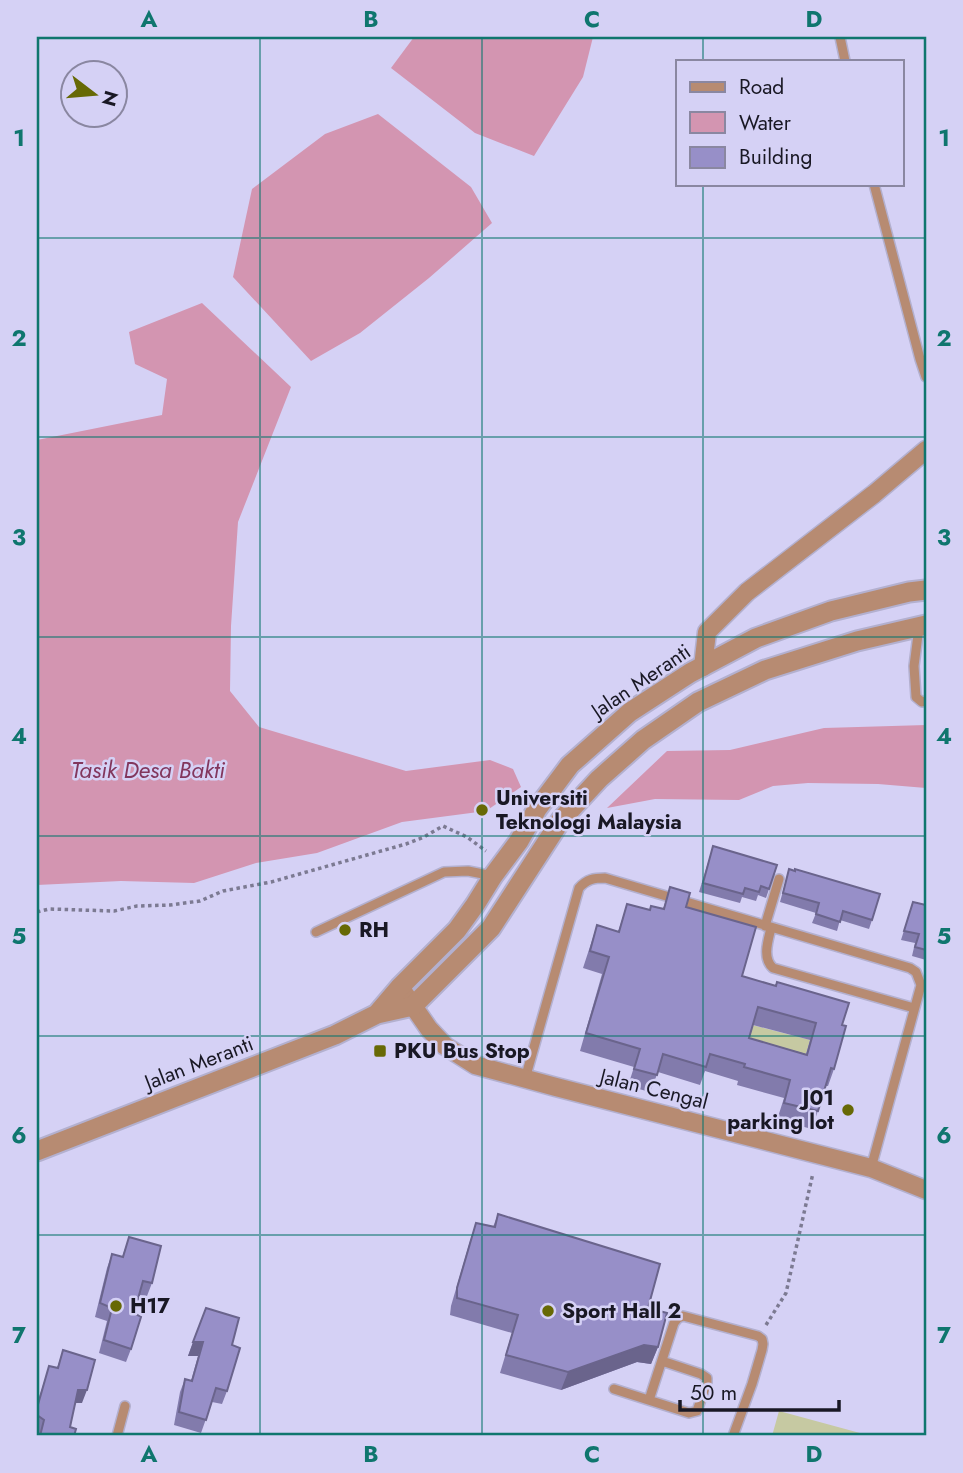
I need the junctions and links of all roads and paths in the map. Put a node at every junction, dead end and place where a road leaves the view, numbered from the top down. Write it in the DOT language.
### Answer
graph roads {
  1 [pos="840,37"];
  2 [pos="845,60"];
  3 [pos="875,186"];
  4 [pos="926,377"];
  5 [pos="926,450"];
  6 [pos="926,590"];
  7 [pos="923,626"];
  8 [pos="703,667"];
  9 [pos="926,701"];
  10 [pos="498,869"];
  11 [pos="779,879"];
  12 [pos="37,912"];
  13 [pos="768,927"];
  14 [pos="316,932"];
  15 [pos="400,987"];
  16 [pos="413,1006"];
  17 [pos="914,1008"];
  18 [pos="377,1014"];
  19 [pos="526,1079"];
  20 [pos="37,1151"];
  21 [pos="817,1154"];
  22 [pos="872,1168"];
  23 [pos="926,1190"];
  24 [pos="758,1336"];
  25 [pos="662,1361"];
  26 [pos="614,1388"];
  27 [pos="649,1400"];
  28 [pos="125,1406"];
  29 [pos="117,1436"];
  30 [pos="733,1436"];
  1 -- 2 [label="lane"];
  3 -- 4 [label="lane"];
  5 -- 8 [label="street"];
  6 -- 8 [label="street, Jalan Meranti"];
  7 -- 9 [label="lane"];
  7 -- 16 [label="street"];
  8 -- 10 [label="street, Jalan Meranti"];
  10 -- 12 [label="path"];
  10 -- 14 [label="lane"];
  10 -- 15 [label="street, Jalan Meranti"];
  11 -- 13 [label="lane"];
  13 -- 17 [label="lane"];
  13 -- 17 [label="lane"];
  13 -- 19 [label="lane"];
  15 -- 16 [label="street, Jalan Cengal"];
  15 -- 18 [label="street, Jalan Meranti"];
  16 -- 18 [label="street, Jalan Meranti"];
  16 -- 19 [label="street, Jalan Cengal"];
  17 -- 22 [label="lane"];
  18 -- 20 [label="street, Jalan Meranti"];
  19 -- 21 [label="street, Jalan Cengal"];
  21 -- 22 [label="street, Jalan Cengal"];
  21 -- 24 [label="path"];
  22 -- 23 [label="street, Jalan Cengal"];
  24 -- 25 [label="lane"];
  24 -- 30 [label="lane"];
  25 -- 27 [label="lane"];
  25 -- 27 [label="lane"];
  26 -- 27 [label="lane"];
  28 -- 29 [label="lane"];
}
